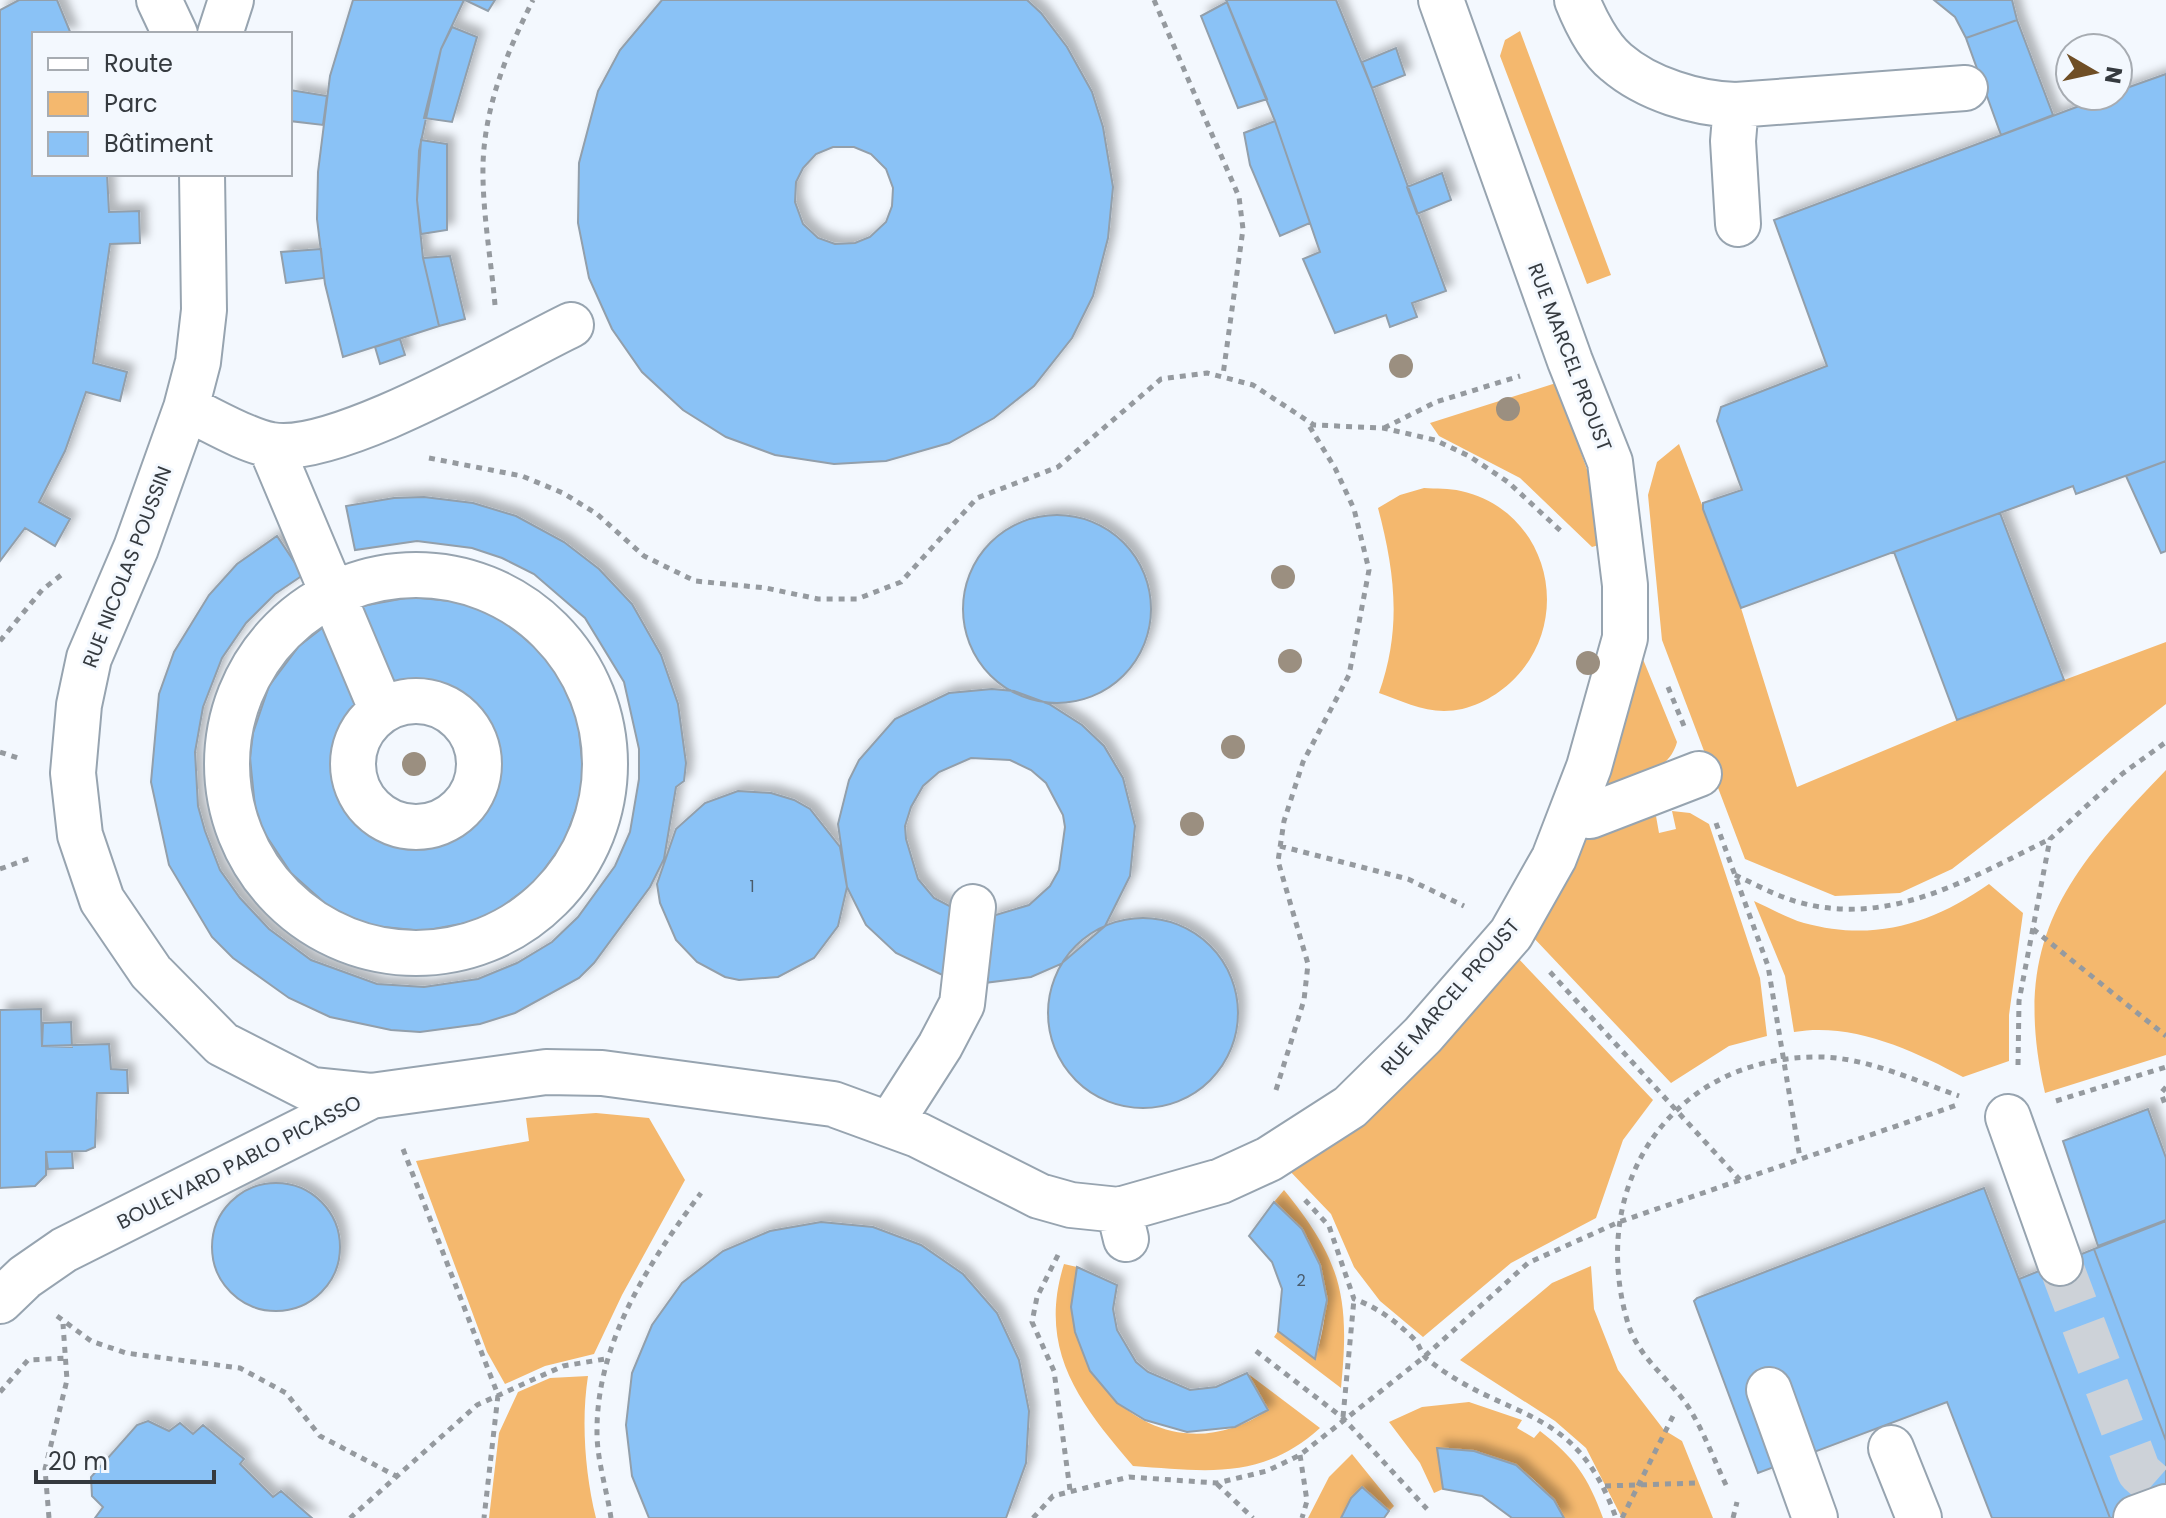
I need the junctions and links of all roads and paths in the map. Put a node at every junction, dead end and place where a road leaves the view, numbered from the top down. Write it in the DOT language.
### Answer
graph roads {
  1 [pos="159,0"];
  2 [pos="231,0"];
  3 [pos="533,0"];
  4 [pos="1154,0"];
  5 [pos="1441,0"];
  6 [pos="1577,0"];
  7 [pos="174,32"];
  8 [pos="221,32"];
  9 [pos="1965,88"];
  10 [pos="1736,105"];
  11 [pos="202,176"];
  12 [pos="1738,224"];
  13 [pos="571,325"];
  14 [pos="500,360"];
  15 [pos="1570,361"];
  16 [pos="1223,375"];
  17 [pos="186,408"];
  18 [pos="1307,422"];
  19 [pos="1383,428"];
  20 [pos="270,445"];
  21 [pos="417,457"];
  22 [pos="1574,542"];
  23 [pos="76,563"];
  24 [pos="335,593"];
  25 [pos="0,641"];
  26 [pos="382,711"];
  27 [pos="2166,742"];
  28 [pos="1699,774"];
  29 [pos="1572,812"];
  30 [pos="2050,839"];
  31 [pos="1280,846"];
  32 [pos="45,852"];
  33 [pos="0,869"];
  34 [pos="1734,875"];
  35 [pos="973,907"];
  36 [pos="1472,910"];
  37 [pos="2033,929"];
  38 [pos="1756,937"];
  39 [pos="1541,962"];
  40 [pos="2166,1036"];
  41 [pos="1785,1058"];
  42 [pos="2166,1067"];
  43 [pos="2166,1087"];
  44 [pos="371,1096"];
  45 [pos="1272,1101"];
  46 [pos="2166,1107"];
  47 [pos="1990,1109"];
  48 [pos="1677,1111"];
  49 [pos="890,1124"];
  50 [pos="403,1149"];
  51 [pos="1800,1158"];
  52 [pos="1740,1180"];
  53 [pos="701,1193"];
  54 [pos="1299,1194"];
  55 [pos="1619,1222"];
  56 [pos="1122,1224"];
  57 [pos="1064,1241"];
  58 [pos="2060,1263"];
  59 [pos="1354,1299"];
  60 [pos="0,1301"];
  61 [pos="1256,1351"];
  62 [pos="1424,1357"];
  63 [pos="68,1358"];
  64 [pos="605,1359"];
  65 [pos="1769,1390"];
  66 [pos="0,1392"];
  67 [pos="498,1395"];
  68 [pos="1673,1416"];
  69 [pos="1343,1418"];
  70 [pos="1891,1448"];
  71 [pos="1300,1455"];
  72 [pos="396,1476"];
  73 [pos="1217,1483"];
  74 [pos="1698,1483"];
  75 [pos="1638,1485"];
  76 [pos="1726,1485"];
  77 [pos="1605,1486"];
  78 [pos="1070,1490"];
  79 [pos="1737,1502"];
  80 [pos="2166,1507"];
  81 [pos="1427,1509"];
  82 [pos="1813,1513"];
  83 [pos="49,1518"];
  84 [pos="350,1518"];
  85 [pos="484,1518"];
  86 [pos="611,1518"];
  87 [pos="1033,1518"];
  88 [pos="1253,1518"];
  89 [pos="1302,1518"];
  90 [pos="1619,1518"];
  91 [pos="1733,1518"];
  92 [pos="1919,1518"];
  93 [pos="2136,1518"];
  1 -- 7 [label="street"];
  2 -- 8 [label="street"];
  3 -- 14 [label="path"];
  4 -- 16 [label="path"];
  5 -- 15 [label="street, RUE MARCEL PROUST"];
  6 -- 10 [label="street"];
  9 -- 10 [label="street"];
  10 -- 12 [label="street"];
  11 -- 17 [label="street, RUE NICOLAS POUSSIN"];
  13 -- 14 [label="street"];
  14 -- 20 [label="street"];
  15 -- 19 [label="path"];
  15 -- 29 [label="street, RUE MARCEL PROUST"];
  16 -- 18 [label="path"];
  16 -- 21 [label="path"];
  17 -- 20 [label="street"];
  17 -- 44 [label="street, RUE NICOLAS POUSSIN"];
  18 -- 19 [label="path"];
  18 -- 31 [label="path"];
  19 -- 22 [label="path"];
  20 -- 24 [label="street"];
  23 -- 25 [label="path"];
  24 -- 24 [label="street"];
  24 -- 26 [label="street"];
  27 -- 30 [label="path"];
  28 -- 29 [label="street"];
  29 -- 56 [label="street, RUE MARCEL PROUST"];
  30 -- 34 [label="path"];
  30 -- 37 [label="path"];
  31 -- 36 [label="path"];
  31 -- 45 [label="path"];
  32 -- 33 [label="path"];
  35 -- 49 [label="street"];
  37 -- 40 [label="path"];
  37 -- 47 [label="path"];
  38 -- 41 [label="path"];
  39 -- 48 [label="path"];
  41 -- 47 [label="path"];
  41 -- 48 [label="path"];
  41 -- 51 [label="path"];
  42 -- 47 [label="path"];
  43 -- 46 [label="path"];
  44 -- 49 [label="street, BOULEVARD PABLO PICASSO"];
  44 -- 60 [label="street, BOULEVARD PABLO PICASSO"];
  47 -- 51 [label="path"];
  47 -- 58 [label="street"];
  48 -- 52 [label="path"];
  48 -- 55 [label="path"];
  49 -- 56 [label="street, BOULEVARD PABLO PICASSO"];
  50 -- 67 [label="path"];
  51 -- 52 [label="path"];
  52 -- 55 [label="path"];
  53 -- 64 [label="path"];
  54 -- 59 [label="path"];
  55 -- 62 [label="path"];
  55 -- 76 [label="path"];
  57 -- 78 [label="path"];
  59 -- 62 [label="path"];
  59 -- 69 [label="path"];
  61 -- 69 [label="path"];
  62 -- 69 [label="path"];
  62 -- 77 [label="path"];
  63 -- 66 [label="path"];
  63 -- 72 [label="path"];
  63 -- 83 [label="path"];
  64 -- 67 [label="path"];
  64 -- 86 [label="path"];
  65 -- 82 [label="street"];
  67 -- 72 [label="path"];
  67 -- 85 [label="path"];
  68 -- 75 [label="path"];
  69 -- 71 [label="path"];
  69 -- 81 [label="path"];
  70 -- 92 [label="street"];
  71 -- 73 [label="path"];
  71 -- 89 [label="path"];
  72 -- 84 [label="path"];
  73 -- 78 [label="path"];
  73 -- 88 [label="path"];
  74 -- 75 [label="path"];
  75 -- 77 [label="path"];
  75 -- 90 [label="path"];
  77 -- 90 [label="path"];
  78 -- 87 [label="path"];
  79 -- 91 [label="path"];
  80 -- 93 [label="street"];
}
